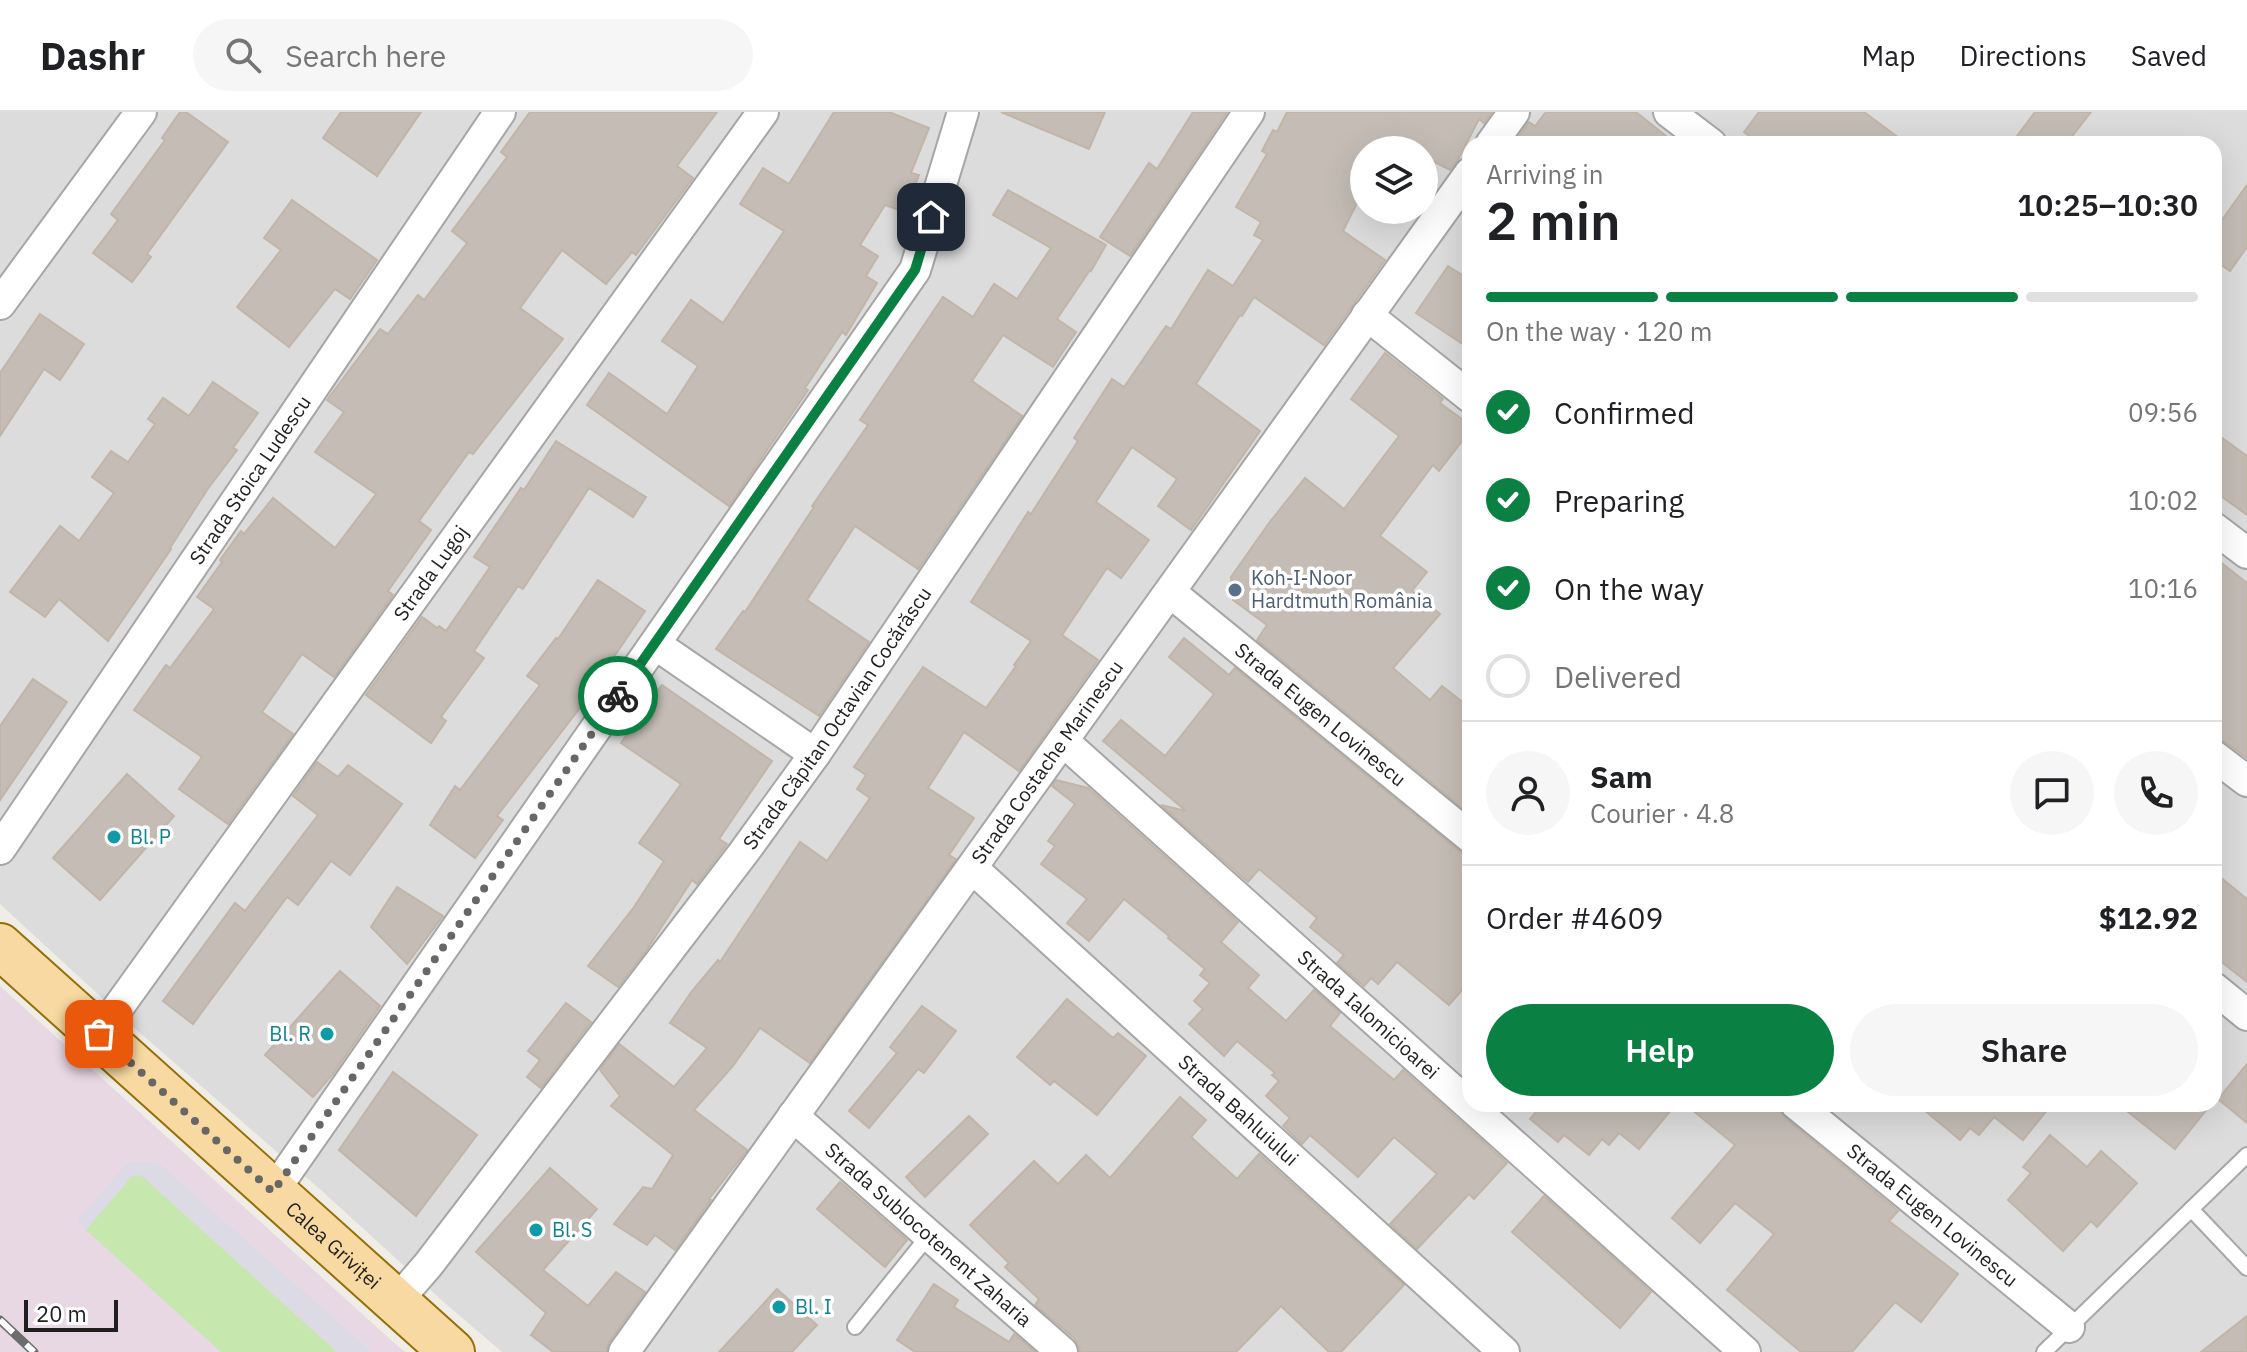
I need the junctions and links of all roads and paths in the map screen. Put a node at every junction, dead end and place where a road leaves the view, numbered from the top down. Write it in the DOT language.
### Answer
graph roads {
  1 [pos="141,112"];
  2 [pos="500,112"];
  3 [pos="763,112"];
  4 [pos="963,112"];
  5 [pos="1249,112"];
  6 [pos="1514,112"];
  7 [pos="1669,112"];
  8 [pos="1497,136"];
  9 [pos="1700,136"];
  10 [pos="1462,191"];
  11 [pos="0,304"];
  12 [pos="1367,315"];
  13 [pos="1462,391"];
  14 [pos="2222,534"];
  15 [pos="2247,553"];
  16 [pos="1170,592"];
  17 [pos="655,644"];
  18 [pos="1063,741"];
  19 [pos="815,754"];
  20 [pos="2222,762"];
  21 [pos="2247,781"];
  22 [pos="1462,830"];
  23 [pos="0,849"];
  24 [pos="972,868"];
  25 [pos="0,946"];
  26 [pos="2222,995"];
  27 [pos="2247,1015"];
  28 [pos="99,1034"];
  29 [pos="1462,1098"];
  30 [pos="1477,1112"];
  31 [pos="1806,1112"];
  32 [pos="793,1116"];
  33 [pos="2247,1155"];
  34 [pos="273,1192"];
  35 [pos="2191,1209"];
  36 [pos="929,1235"];
  37 [pos="2247,1268"];
  38 [pos="396,1302"];
  39 [pos="855,1327"];
  40 [pos="2069,1327"];
  41 [pos="452,1352"];
  42 [pos="624,1352"];
  43 [pos="1062,1352"];
  44 [pos="1504,1352"];
  45 [pos="1745,1352"];
  46 [pos="2044,1352"];
  1 -- 11 [label="street"];
  2 -- 23 [label="street, Strada Stoica Ludescu"];
  3 -- 28 [label="street, Strada Lugoj"];
  4 -- 17 [label="street"];
  5 -- 19 [label="street, Strada Căpitan Octavian Cocărăscu"];
  6 -- 8 [label="street"];
  7 -- 9 [label="street"];
  10 -- 12 [label="street, Strada Costache Marinescu"];
  12 -- 13 [label="street"];
  12 -- 16 [label="street, Strada Costache Marinescu"];
  14 -- 15 [label="street"];
  16 -- 18 [label="street, Strada Costache Marinescu"];
  16 -- 22 [label="street, Strada Eugen Lovinescu"];
  17 -- 19 [label="street"];
  17 -- 34 [label="street"];
  18 -- 24 [label="street, Strada Costache Marinescu"];
  18 -- 29 [label="street, Strada Ialomicioarei"];
  19 -- 38 [label="street, Strada Căpitan Octavian Cocărăscu"];
  20 -- 21 [label="street"];
  24 -- 32 [label="street, Strada Costache Marinescu"];
  24 -- 44 [label="street, Strada Bahluiului"];
  25 -- 28 [label="main road, Calea Griviței"];
  26 -- 27 [label="street"];
  28 -- 34 [label="main road, Calea Griviței"];
  30 -- 45 [label="street, Strada Ialomicioarei"];
  31 -- 40 [label="street, Strada Eugen Lovinescu"];
  32 -- 36 [label="street, Strada Sublocotenent Zaharia"];
  32 -- 42 [label="street, Strada Costache Marinescu"];
  33 -- 35 [label="lane"];
  34 -- 38 [label="main road, Calea Griviței"];
  35 -- 37 [label="lane"];
  35 -- 40 [label="lane"];
  36 -- 39 [label="lane"];
  36 -- 43 [label="street, Strada Sublocotenent Zaharia"];
  38 -- 41 [label="main road, Calea Griviței"];
  40 -- 46 [label="lane"];
}
